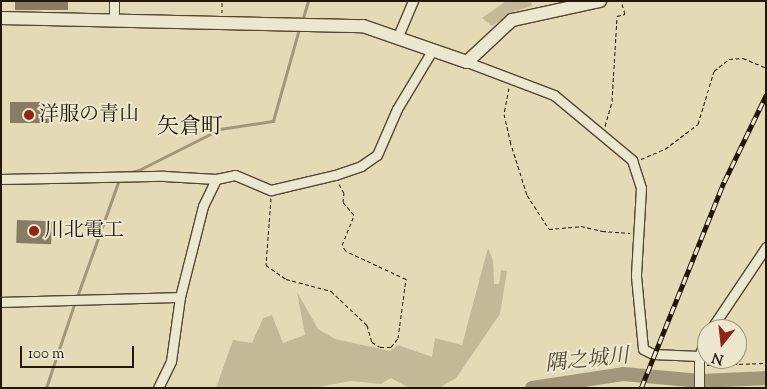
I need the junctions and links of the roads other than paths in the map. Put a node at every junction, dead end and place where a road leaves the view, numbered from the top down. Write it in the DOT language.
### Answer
graph roads {
  1 [pos="114,1"];
  2 [pos="413,1"];
  3 [pos="600,1"];
  4 [pos="1,18"];
  5 [pos="114,20"];
  6 [pos="398,36"];
  7 [pos="433,49"];
  8 [pos="467,62"];
  9 [pos="1,179"];
  10 [pos="216,179"];
  11 [pos="766,247"];
  12 [pos="180,297"];
  13 [pos="1,302"];
  14 [pos="718,319"];
  15 [pos="697,360"];
  16 [pos="699,369"];
  17 [pos="158,388"];
  18 [pos="700,388"];
  1 -- 5 [label="street"];
  2 -- 6 [label="street"];
  3 -- 8 [label="street"];
  4 -- 5 [label="street"];
  5 -- 6 [label="street"];
  6 -- 7 [label="street"];
  7 -- 8 [label="street"];
  7 -- 10 [label="street"];
  8 -- 15 [label="street"];
  9 -- 10 [label="street"];
  10 -- 12 [label="street"];
  11 -- 14 [label="street"];
  12 -- 13 [label="street"];
  12 -- 17 [label="street"];
  16 -- 18 [label="street"];
}
